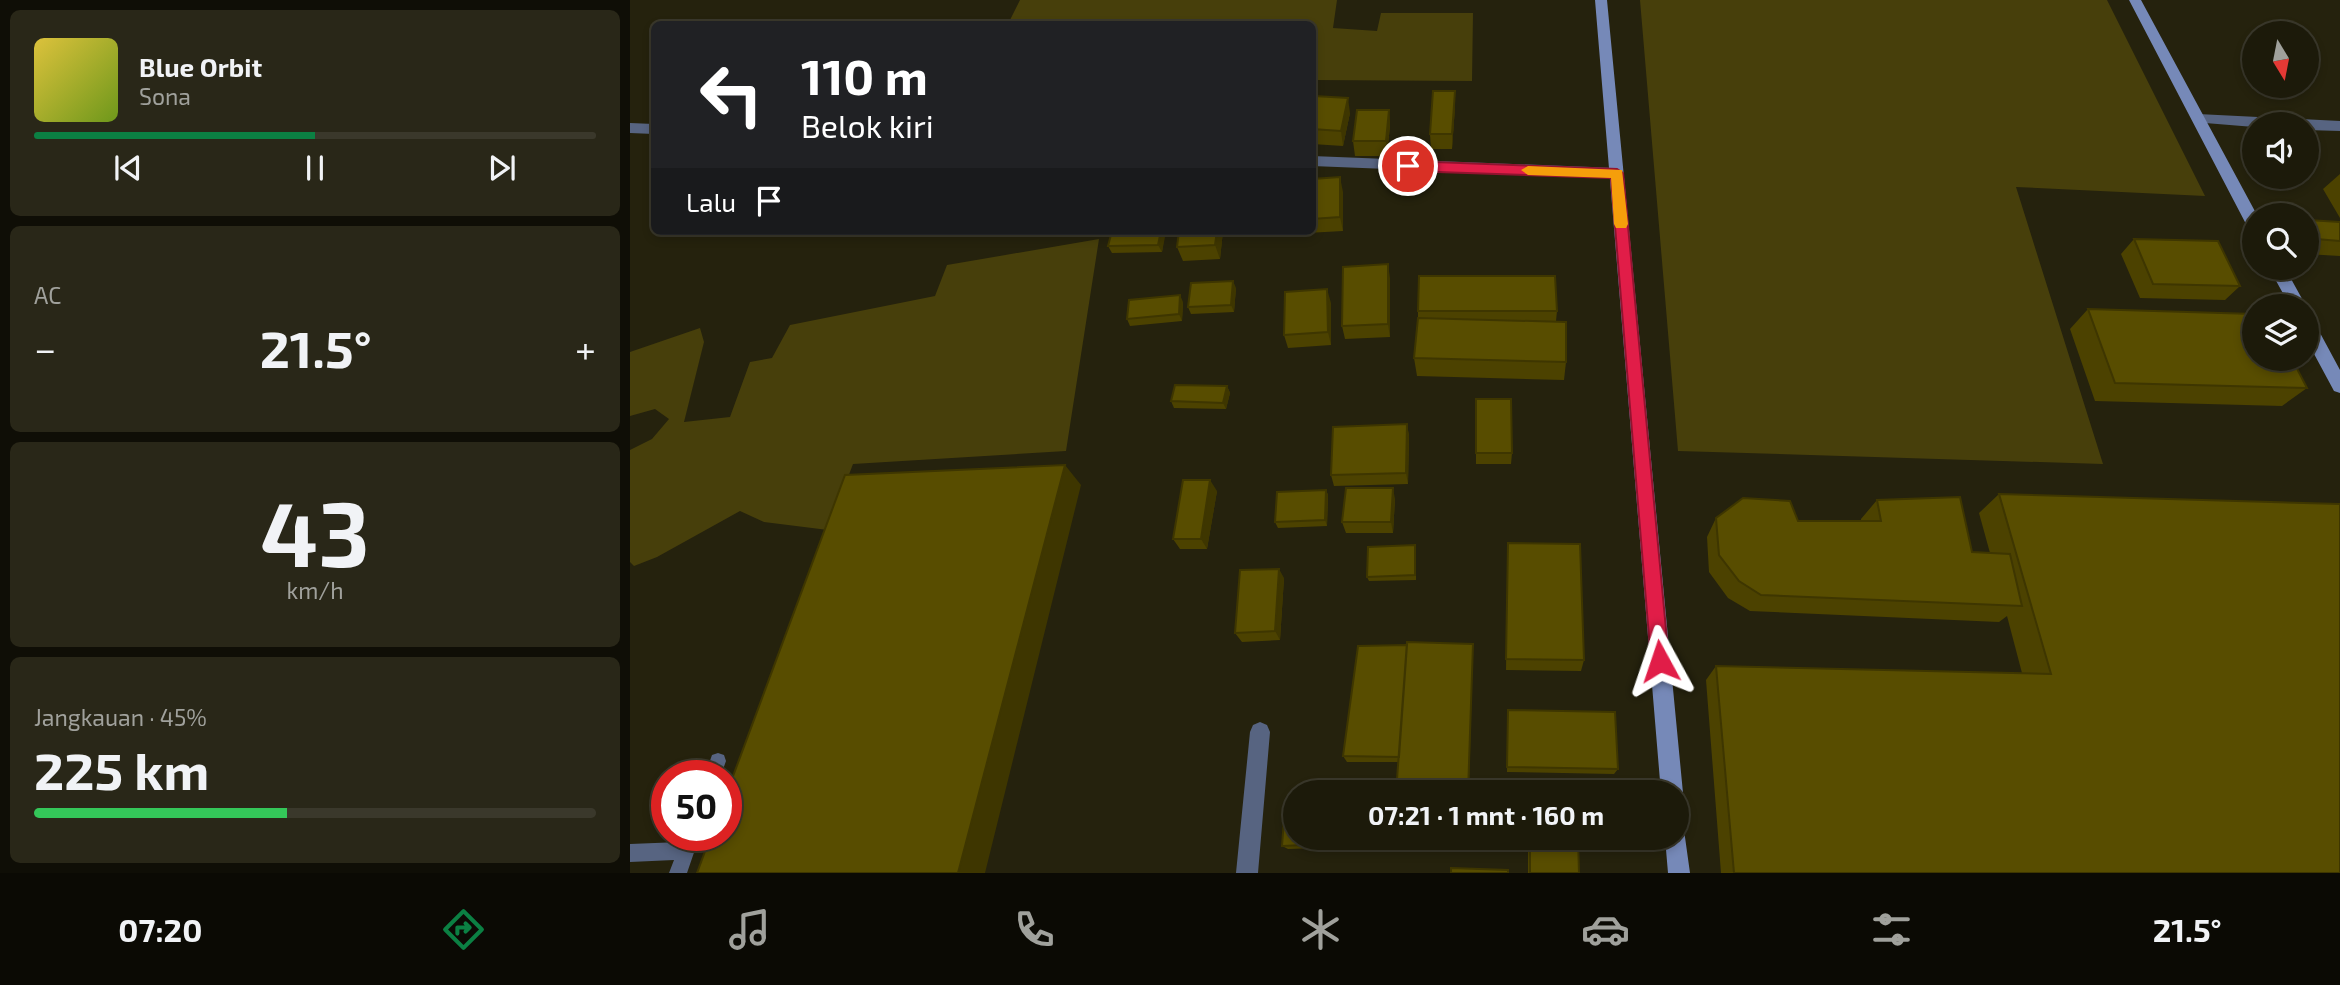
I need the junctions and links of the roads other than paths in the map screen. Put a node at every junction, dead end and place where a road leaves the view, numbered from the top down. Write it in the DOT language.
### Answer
graph roads {
  1 [pos="1601,0"];
  2 [pos="2135,0"];
  3 [pos="2198,119"];
  4 [pos="2242,121"];
  5 [pos="2319,125"];
  6 [pos="2340,126"];
  7 [pos="630,128"];
  8 [pos="651,129"];
  9 [pos="1316,161"];
  10 [pos="1617,173"];
  11 [pos="2243,203"];
  12 [pos="2319,347"];
  13 [pos="2340,386"];
  14 [pos="1260,732"];
  15 [pos="1671,780"];
  16 [pos="651,849"];
  17 [pos="1677,850"];
  18 [pos="685,851"];
  19 [pos="630,853"];
  20 [pos="678,873"];
  21 [pos="1247,873"];
  22 [pos="1679,873"];
  1 -- 10 [label="main road"];
  2 -- 3 [label="main road"];
  3 -- 4 [label="street"];
  3 -- 11 [label="main road"];
  5 -- 6 [label="street"];
  7 -- 8 [label="street"];
  9 -- 10 [label="street"];
  10 -- 15 [label="main road"];
  12 -- 13 [label="main road"];
  14 -- 21 [label="street"];
  16 -- 19 [label="lane"];
  17 -- 22 [label="main road"];
  18 -- 20 [label="lane"];
}
